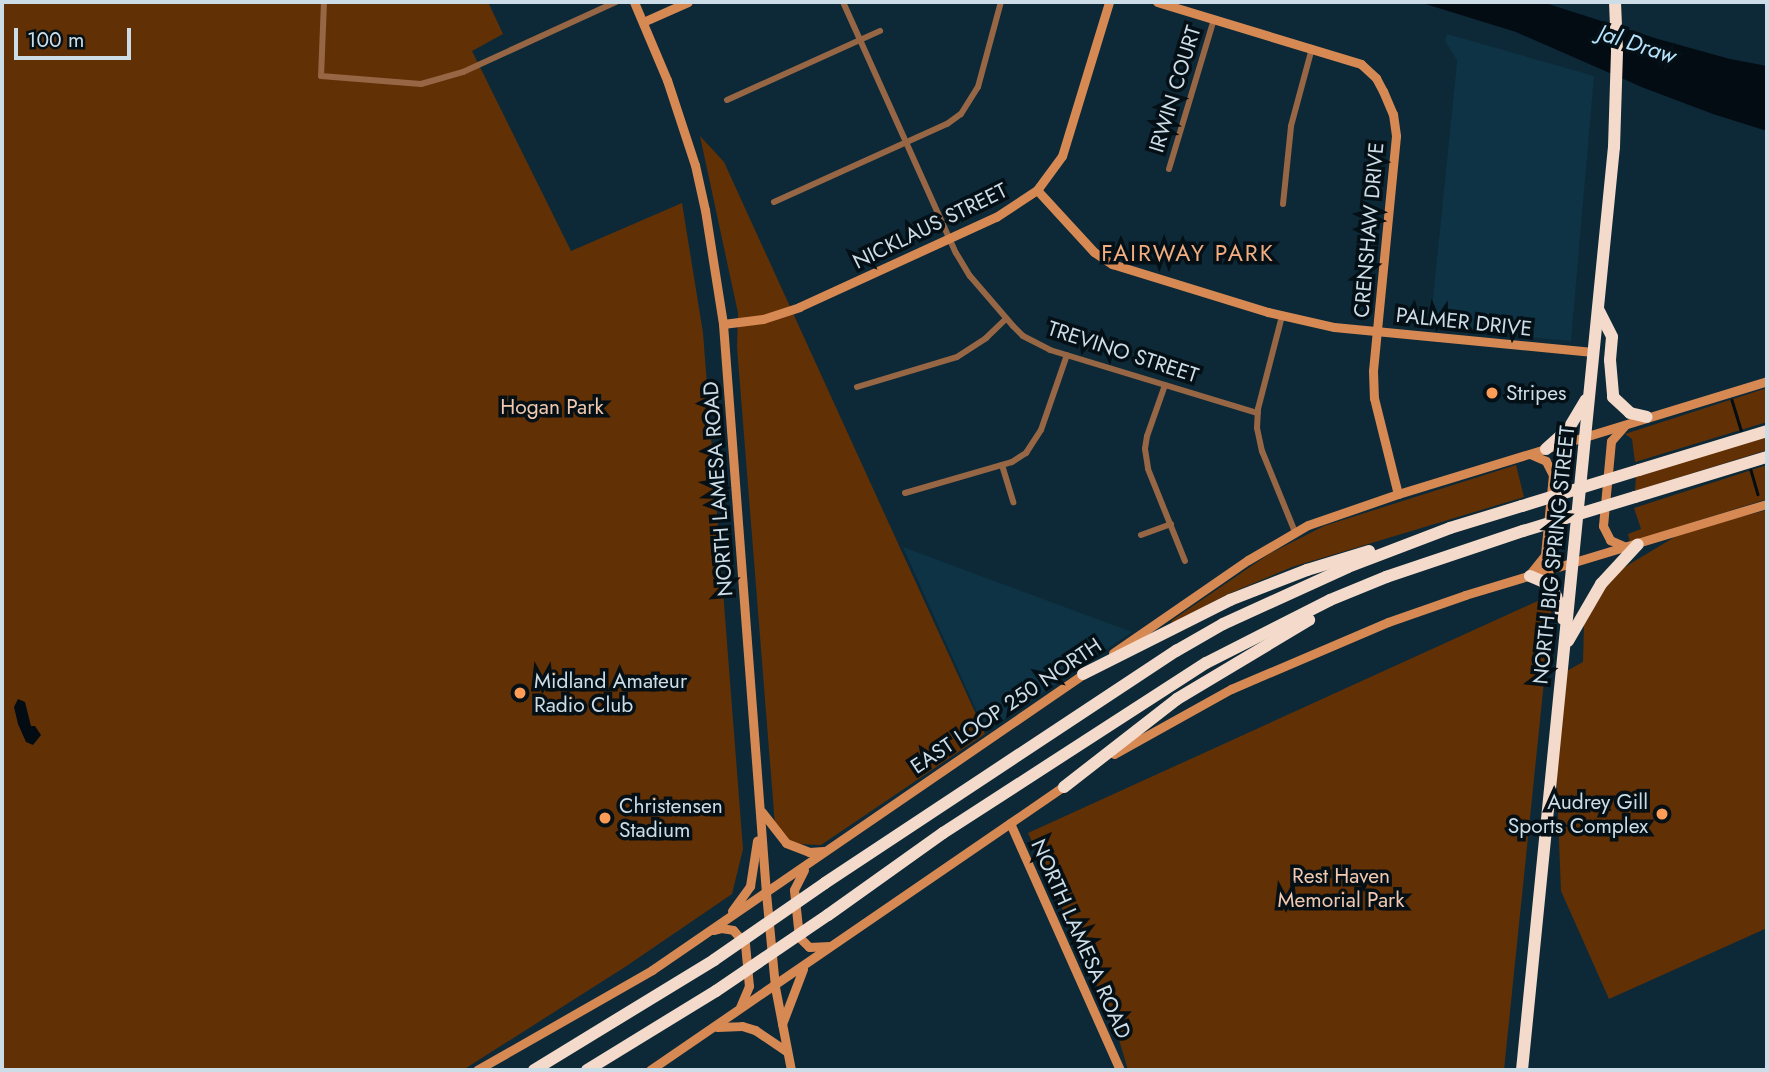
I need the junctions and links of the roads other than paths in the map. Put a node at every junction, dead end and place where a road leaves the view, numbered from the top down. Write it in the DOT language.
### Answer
graph roads {
  1 [pos="324,2"];
  2 [pos="617,2"];
  3 [pos="634,2"];
  4 [pos="688,2"];
  5 [pos="843,2"];
  6 [pos="1001,2"];
  7 [pos="1109,2"];
  8 [pos="1157,2"];
  9 [pos="1615,2"];
  10 [pos="1214,19"];
  11 [pos="643,22"];
  12 [pos="880,31"];
  13 [pos="860,40"];
  14 [pos="1311,48"];
  15 [pos="727,100"];
  16 [pos="906,142"];
  17 [pos="1169,169"];
  18 [pos="1037,190"];
  19 [pos="774,202"];
  20 [pos="1283,204"];
  21 [pos="950,238"];
  22 [pos="1597,309"];
  23 [pos="1282,316"];
  24 [pos="1006,319"];
  25 [pos="723,324"];
  26 [pos="1378,331"];
  27 [pos="1593,352"];
  28 [pos="1067,355"];
  29 [pos="1767,381"];
  30 [pos="1165,384"];
  31 [pos="858,387"];
  32 [pos="1589,394"];
  33 [pos="1258,413"];
  34 [pos="1647,417"];
  35 [pos="1630,422"];
  36 [pos="1767,431"];
  37 [pos="1585,437"];
  38 [pos="1546,449"];
  39 [pos="1530,454"];
  40 [pos="1767,457"];
  41 [pos="1003,465"];
  42 [pos="905,493"];
  43 [pos="1398,494"];
  44 [pos="1013,502"];
  45 [pos="1767,505"];
  46 [pos="1171,524"];
  47 [pos="1450,528"];
  48 [pos="1295,532"];
  49 [pos="1141,535"];
  50 [pos="1632,545"];
  51 [pos="1442,558"];
  52 [pos="1185,561"];
  53 [pos="1572,564"];
  54 [pos="1527,577"];
  55 [pos="1565,632"];
  56 [pos="1563,651"];
  57 [pos="1083,674"];
  58 [pos="1064,787"];
  59 [pos="759,807"];
  60 [pos="1010,822"];
  61 [pos="830,850"];
  62 [pos="766,893"];
  63 [pos="719,924"];
  64 [pos="694,941"];
  65 [pos="834,945"];
  66 [pos="804,967"];
  67 [pos="775,987"];
  68 [pos="729,1018"];
  69 [pos="781,1026"];
  70 [pos="715,1027"];
  71 [pos="786,1051"];
  72 [pos="477,1070"];
  73 [pos="534,1070"];
  74 [pos="587,1070"];
  75 [pos="650,1070"];
  76 [pos="791,1070"];
  77 [pos="1120,1070"];
  78 [pos="1522,1070"];
  1 -- 2 [label="street"];
  3 -- 11 [label="main road, NORTH LAMESA ROAD"];
  4 -- 11 [label="main road"];
  5 -- 13 [label="street, TREVINO STREET"];
  6 -- 16 [label="street"];
  7 -- 18 [label="main road, NICKLAUS STREET"];
  8 -- 10 [label="main road, CRENSHAW DRIVE"];
  9 -- 22 [label="highway, NORTH BIG SPRING STREET"];
  10 -- 14 [label="main road, CRENSHAW DRIVE"];
  10 -- 17 [label="street, IRWIN COURT"];
  11 -- 25 [label="main road, NORTH LAMESA ROAD"];
  12 -- 13 [label="street"];
  13 -- 15 [label="street"];
  13 -- 16 [label="street, TREVINO STREET"];
  14 -- 20 [label="street"];
  14 -- 26 [label="main road, CRENSHAW DRIVE"];
  16 -- 19 [label="street"];
  16 -- 21 [label="street, TREVINO STREET"];
  18 -- 21 [label="main road, NICKLAUS STREET"];
  18 -- 23 [label="main road, PALMER DRIVE"];
  21 -- 24 [label="street, TREVINO STREET"];
  21 -- 25 [label="main road, NICKLAUS STREET"];
  22 -- 27 [label="highway, NORTH BIG SPRING STREET"];
  22 -- 34 [label="highway"];
  23 -- 26 [label="main road, PALMER DRIVE"];
  23 -- 33 [label="street"];
  24 -- 28 [label="street, TREVINO STREET"];
  24 -- 31 [label="street"];
  25 -- 59 [label="main road, NORTH LAMESA ROAD"];
  26 -- 27 [label="main road, PALMER DRIVE"];
  26 -- 43 [label="main road, CRENSHAW DRIVE"];
  27 -- 32 [label="highway, NORTH BIG SPRING STREET"];
  28 -- 30 [label="street, TREVINO STREET"];
  28 -- 41 [label="street"];
  29 -- 34 [label="main road, EAST LOOP 250 NORTH"];
  30 -- 33 [label="street, TREVINO STREET"];
  30 -- 46 [label="street"];
  32 -- 37 [label="highway, NORTH BIG SPRING STREET"];
  32 -- 38 [label="highway"];
  33 -- 48 [label="street"];
  34 -- 35 [label="main road, EAST LOOP 250 NORTH"];
  35 -- 37 [label="main road, EAST LOOP 250 NORTH"];
  35 -- 50 [label="main road"];
  36 -- 47 [label="highway, bridge"];
  37 -- 38 [label="main road, EAST LOOP 250 NORTH"];
  37 -- 53 [label="highway, NORTH BIG SPRING STREET"];
  38 -- 39 [label="main road, EAST LOOP 250 NORTH"];
  39 -- 43 [label="main road, EAST LOOP 250 NORTH"];
  39 -- 54 [label="main road"];
  40 -- 51 [label="highway, bridge"];
  41 -- 42 [label="street"];
  41 -- 44 [label="street"];
  43 -- 48 [label="main road, EAST LOOP 250 NORTH"];
  45 -- 50 [label="main road"];
  46 -- 49 [label="street"];
  46 -- 52 [label="street"];
  47 -- 57 [label="highway"];
  47 -- 73 [label="highway, bridge"];
  48 -- 57 [label="main road, EAST LOOP 250 NORTH"];
  50 -- 53 [label="main road"];
  50 -- 56 [label="highway"];
  51 -- 58 [label="highway"];
  51 -- 74 [label="highway, bridge"];
  53 -- 54 [label="main road"];
  53 -- 55 [label="highway, NORTH BIG SPRING STREET"];
  54 -- 55 [label="highway"];
  54 -- 58 [label="main road"];
  55 -- 56 [label="highway, NORTH BIG SPRING STREET"];
  56 -- 78 [label="highway, NORTH BIG SPRING STREET"];
  57 -- 61 [label="main road, EAST LOOP 250 NORTH"];
  58 -- 60 [label="main road"];
  59 -- 61 [label="main road"];
  59 -- 62 [label="main road, NORTH LAMESA ROAD"];
  59 -- 63 [label="main road"];
  60 -- 65 [label="main road"];
  60 -- 77 [label="main road, NORTH LAMESA ROAD"];
  61 -- 62 [label="main road, EAST LOOP 250 NORTH"];
  61 -- 65 [label="main road"];
  62 -- 63 [label="main road, EAST LOOP 250 NORTH"];
  62 -- 67 [label="main road, NORTH LAMESA ROAD"];
  63 -- 64 [label="main road, EAST LOOP 250 NORTH"];
  64 -- 68 [label="main road"];
  64 -- 72 [label="main road, EAST LOOP 250 NORTH"];
  65 -- 66 [label="main road"];
  66 -- 67 [label="main road"];
  66 -- 69 [label="main road"];
  67 -- 68 [label="main road"];
  67 -- 69 [label="main road, NORTH LAMESA ROAD"];
  68 -- 70 [label="main road"];
  69 -- 71 [label="main road, NORTH LAMESA ROAD"];
  70 -- 71 [label="main road"];
  70 -- 75 [label="main road"];
  71 -- 76 [label="main road, NORTH LAMESA ROAD"];
}
